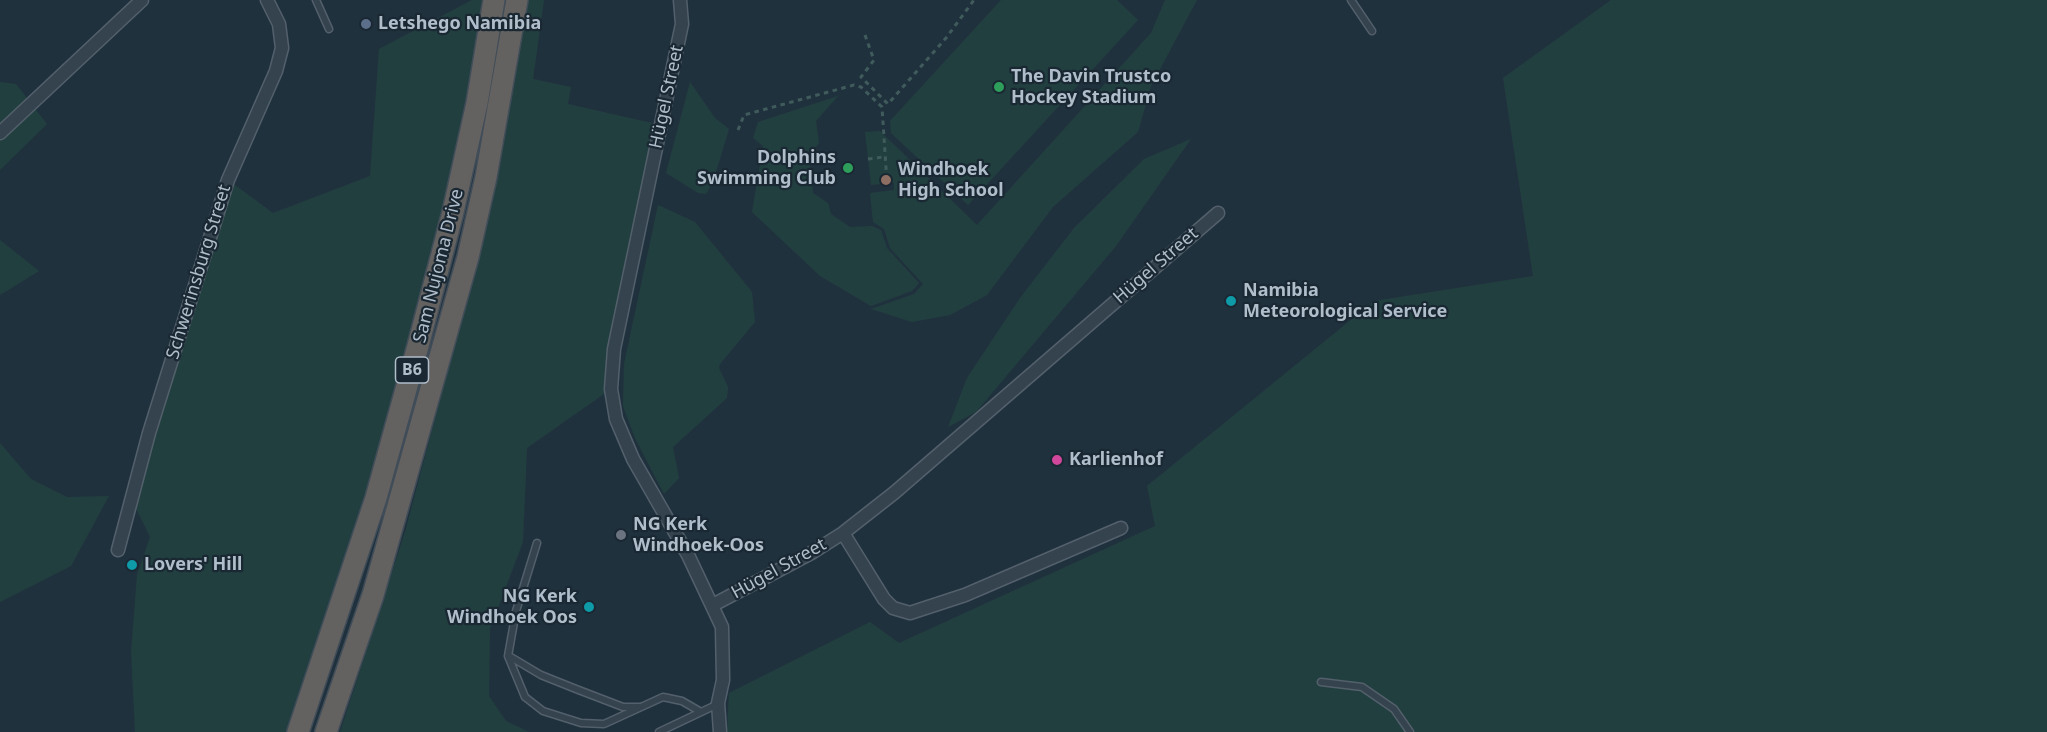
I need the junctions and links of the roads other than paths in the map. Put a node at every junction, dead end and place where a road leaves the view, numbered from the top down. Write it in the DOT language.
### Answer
graph roads {
  1 [pos="142,0"];
  2 [pos="267,0"];
  3 [pos="316,0"];
  4 [pos="494,0"];
  5 [pos="517,0"];
  6 [pos="680,0"];
  7 [pos="1351,0"];
  8 [pos="328,29"];
  9 [pos="1372,31"];
  10 [pos="0,133"];
  11 [pos="1218,213"];
  12 [pos="1121,528"];
  13 [pos="843,533"];
  14 [pos="537,543"];
  15 [pos="118,550"];
  16 [pos="713,605"];
  17 [pos="508,656"];
  18 [pos="1321,682"];
  19 [pos="718,703"];
  20 [pos="644,707"];
  21 [pos="701,712"];
  22 [pos="298,732"];
  23 [pos="326,732"];
  24 [pos="659,732"];
  25 [pos="720,732"];
  26 [pos="1410,732"];
  1 -- 10 [label="street"];
  2 -- 15 [label="street, Schwerinsburg Street"];
  3 -- 8 [label="lane"];
  4 -- 22 [label="highway, Sam Nujoma Drive / B6"];
  5 -- 23 [label="highway, Sam Nujoma Drive / B6"];
  6 -- 16 [label="street, Hügel Street"];
  7 -- 9 [label="lane"];
  11 -- 13 [label="street, Hügel Street"];
  12 -- 13 [label="street"];
  13 -- 16 [label="street, Hügel Street"];
  14 -- 17 [label="lane"];
  16 -- 19 [label="street"];
  17 -- 20 [label="lane"];
  17 -- 20 [label="lane"];
  18 -- 26 [label="lane"];
  19 -- 21 [label="lane"];
  19 -- 25 [label="street"];
  20 -- 21 [label="lane"];
  21 -- 24 [label="lane"];
}
